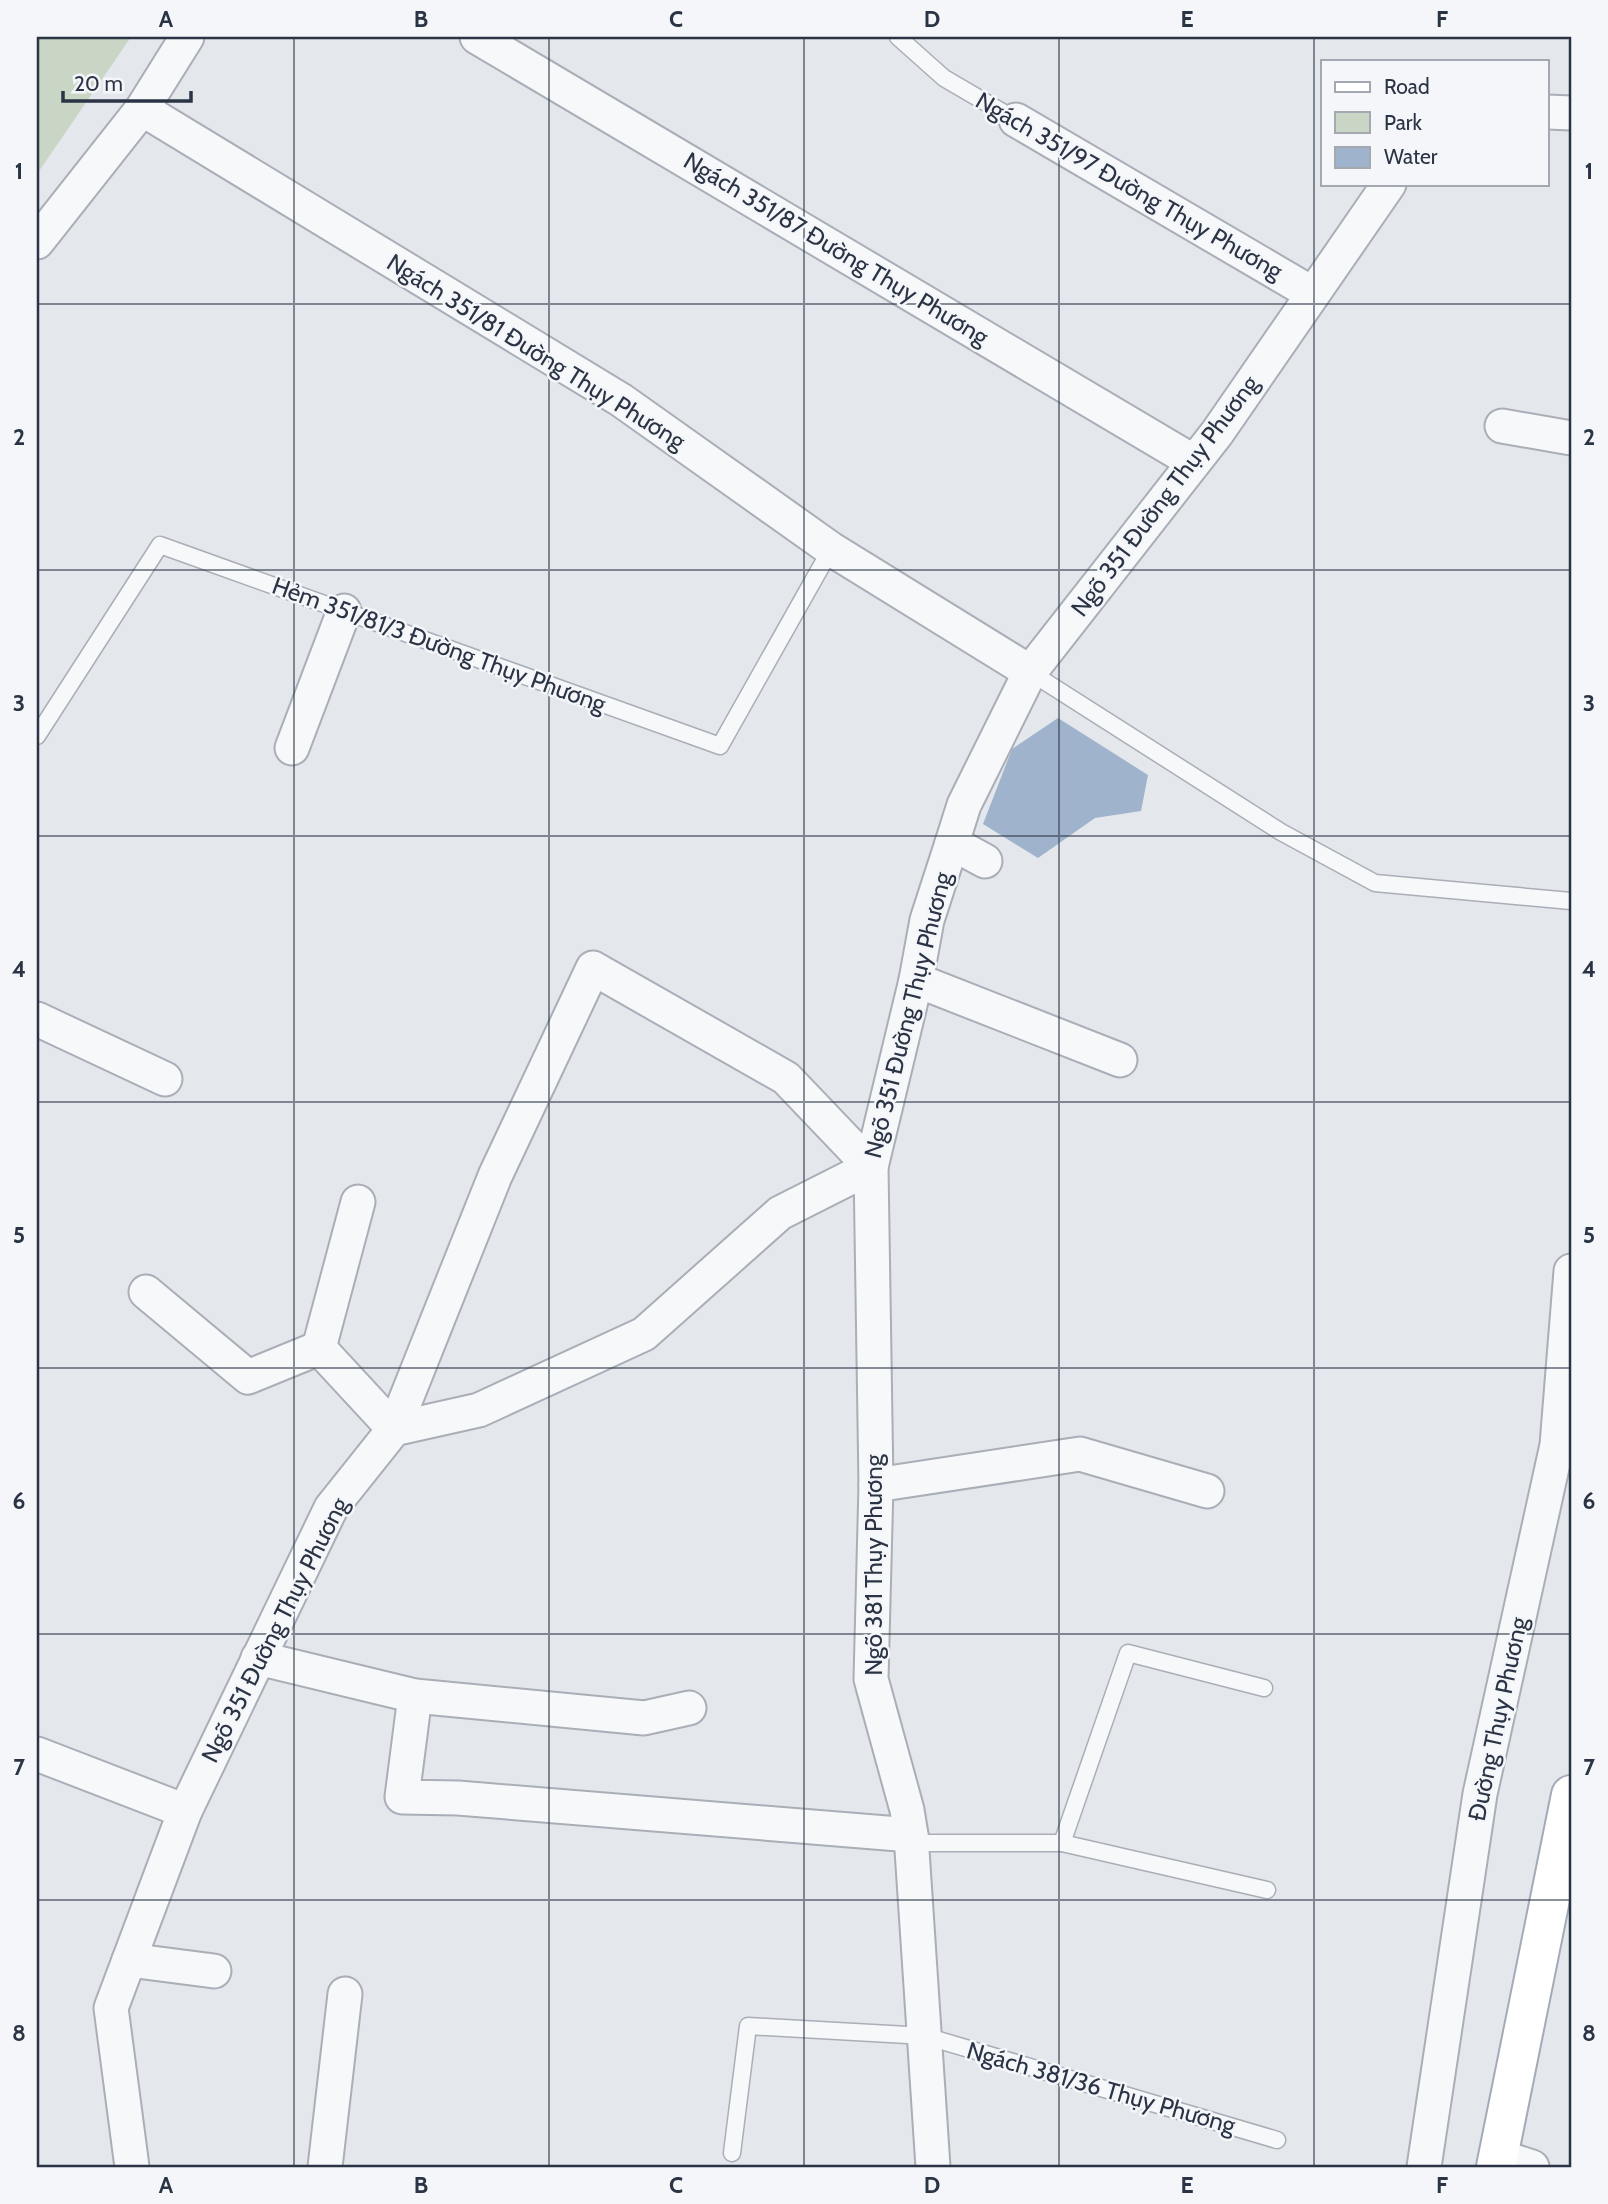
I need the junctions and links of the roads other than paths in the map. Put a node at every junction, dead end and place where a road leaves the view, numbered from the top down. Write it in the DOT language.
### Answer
graph roads {
  1 [pos="187,37"];
  2 [pos="477,37"];
  3 [pos="898,37"];
  4 [pos="142,108"];
  5 [pos="1548,112"];
  6 [pos="1571,113"];
  7 [pos="1016,120"];
  8 [pos="1388,186"];
  9 [pos="37,242"];
  10 [pos="1313,294"];
  11 [pos="1502,426"];
  12 [pos="1571,438"];
  13 [pos="1194,462"];
  14 [pos="831,549"];
  15 [pos="344,611"];
  16 [pos="1030,672"];
  17 [pos="37,736"];
  18 [pos="292,748"];
  19 [pos="952,843"];
  20 [pos="985,860"];
  21 [pos="1571,901"];
  22 [pos="916,980"];
  23 [pos="37,1019"];
  24 [pos="1120,1060"];
  25 [pos="164,1079"];
  26 [pos="871,1167"];
  27 [pos="358,1202"];
  28 [pos="1571,1271"];
  29 [pos="146,1292"];
  30 [pos="319,1348"];
  31 [pos="394,1429"];
  32 [pos="876,1485"];
  33 [pos="1207,1491"];
  34 [pos="258,1658"];
  35 [pos="1264,1688"];
  36 [pos="415,1696"];
  37 [pos="689,1708"];
  38 [pos="37,1754"];
  39 [pos="1571,1795"];
  40 [pos="185,1811"];
  41 [pos="911,1839"];
  42 [pos="1062,1843"];
  43 [pos="1267,1890"];
  44 [pos="129,1960"];
  45 [pos="214,1971"];
  46 [pos="345,1994"];
  47 [pos="925,2036"];
  48 [pos="1277,2140"];
  49 [pos="732,2153"];
  50 [pos="1509,2163"];
  51 [pos="332,2165"];
  52 [pos="132,2167"];
  53 [pos="933,2167"];
  54 [pos="1424,2167"];
  1 -- 4 [label="street"];
  2 -- 13 [label="street, Ngách 351/87 Đường Thụy Phương"];
  3 -- 7 [label="lane, Ngách 351/97 Đường Thụy Phương"];
  4 -- 9 [label="street"];
  4 -- 14 [label="street, Ngách 351/81 Đường Thụy Phương"];
  5 -- 6 [label="street"];
  7 -- 10 [label="street, Ngách 351/97 Đường Thụy Phương"];
  8 -- 10 [label="street, Ngõ 351 Đường Thụy Phương"];
  10 -- 13 [label="street, Ngõ 351 Đường Thụy Phương"];
  11 -- 12 [label="street"];
  13 -- 16 [label="street, Ngõ 351 Đường Thụy Phương"];
  14 -- 15 [label="lane, Hẻm 351/81/3 Đường Thụy Phương"];
  14 -- 16 [label="street, Ngách 351/81 Đường Thụy Phương"];
  15 -- 17 [label="lane, Hẻm 351/81/3 Đường Thụy Phương"];
  15 -- 18 [label="street"];
  16 -- 19 [label="street, Ngõ 351 Đường Thụy Phương"];
  16 -- 21 [label="lane"];
  19 -- 20 [label="street"];
  19 -- 22 [label="street, Ngõ 351 Đường Thụy Phương"];
  22 -- 24 [label="street"];
  22 -- 26 [label="street, Ngõ 351 Đường Thụy Phương"];
  23 -- 25 [label="street"];
  26 -- 31 [label="street, Ngõ 351 Đường Thụy Phương"];
  26 -- 31 [label="street"];
  26 -- 32 [label="street, Ngõ 381 Thụy Phương"];
  27 -- 30 [label="street"];
  28 -- 54 [label="street, Đường Thụy Phương"];
  29 -- 30 [label="street"];
  30 -- 31 [label="street"];
  31 -- 34 [label="street, Ngõ 351 Đường Thụy Phương"];
  32 -- 33 [label="street"];
  32 -- 41 [label="street, Ngõ 381 Thụy Phương"];
  34 -- 36 [label="street"];
  34 -- 40 [label="street, Ngõ 351 Đường Thụy Phương"];
  35 -- 42 [label="lane"];
  36 -- 37 [label="street"];
  36 -- 41 [label="street"];
  38 -- 40 [label="street"];
  39 -- 50 [label="main road"];
  40 -- 44 [label="street, Ngõ 351 Đường Thụy Phương"];
  41 -- 42 [label="lane"];
  41 -- 47 [label="street, Ngõ 381 Thụy Phương"];
  42 -- 43 [label="lane"];
  44 -- 45 [label="street"];
  44 -- 52 [label="street, Ngõ 351 Đường Thụy Phương"];
  46 -- 51 [label="street"];
  47 -- 48 [label="lane, Ngách 381/36 Thụy Phương"];
  47 -- 49 [label="lane, Ngách 381/36 Thụy Phương"];
  47 -- 53 [label="street, Ngõ 381 Thụy Phương"];
}
